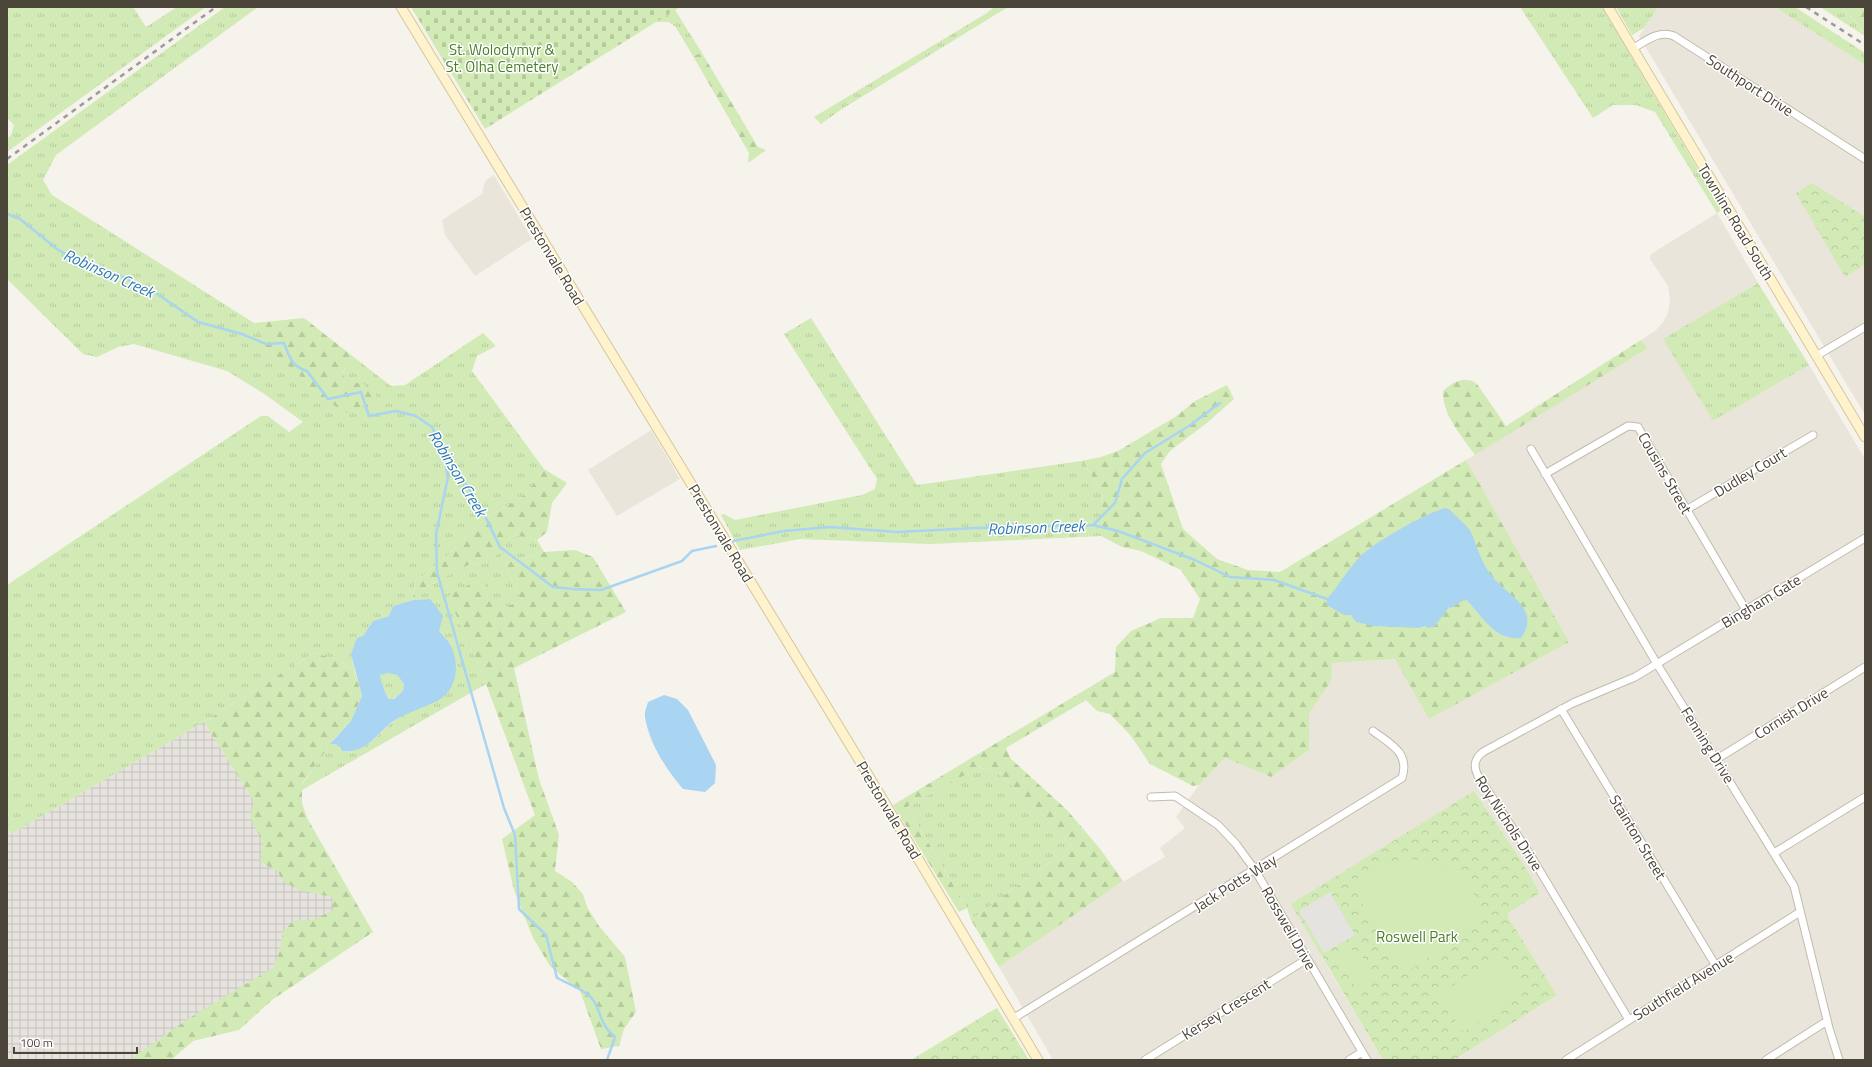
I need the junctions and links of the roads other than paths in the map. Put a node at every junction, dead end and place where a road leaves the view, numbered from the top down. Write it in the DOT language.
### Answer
graph roads {
  1 [pos="401,7"];
  2 [pos="1608,7"];
  3 [pos="1632,48"];
  4 [pos="1865,159"];
  5 [pos="1865,327"];
  6 [pos="1816,356"];
  7 [pos="1813,435"];
  8 [pos="1865,437"];
  9 [pos="1531,449"];
  10 [pos="1545,474"];
  11 [pos="1686,510"];
  12 [pos="1865,538"];
  13 [pos="1746,610"];
  14 [pos="1657,664"];
  15 [pos="1865,667"];
  16 [pos="1561,709"];
  17 [pos="1373,732"];
  18 [pos="1717,759"];
  19 [pos="1151,797"];
  20 [pos="1865,797"];
  21 [pos="1774,853"];
  22 [pos="1255,870"];
  23 [pos="1800,912"];
  24 [pos="1307,958"];
  25 [pos="1716,966"];
  26 [pos="1014,1018"];
  27 [pos="1629,1020"];
  28 [pos="1827,1021"];
  29 [pos="1362,1052"];
  30 [pos="1038,1060"];
  31 [pos="1145,1060"];
  32 [pos="1349,1060"];
  33 [pos="1367,1060"];
  34 [pos="1566,1060"];
  35 [pos="1766,1060"];
  36 [pos="1840,1060"];
  1 -- 26 [label="street, Prestonvale Road"];
  2 -- 3 [label="street, Townline Road South"];
  3 -- 4 [label="street, Southport Drive"];
  3 -- 6 [label="street, Townline Road South"];
  5 -- 6 [label="street"];
  6 -- 8 [label="street, Townline Road South"];
  7 -- 11 [label="street, Dudley Court"];
  9 -- 10 [label="street, Fenning Drive"];
  10 -- 11 [label="street, Cousins Street"];
  10 -- 14 [label="street, Fenning Drive"];
  11 -- 13 [label="street, Cousins Street"];
  12 -- 13 [label="street, Bingham Gate"];
  13 -- 14 [label="street, Bingham Gate"];
  14 -- 16 [label="street, Roy Nichols Drive"];
  14 -- 18 [label="street, Fenning Drive"];
  15 -- 18 [label="street, Cornish Drive"];
  16 -- 25 [label="street, Stainton Street"];
  16 -- 27 [label="street, Roy Nichols Drive"];
  17 -- 22 [label="street, Jack Potts Way"];
  18 -- 21 [label="street, Fenning Drive"];
  19 -- 22 [label="street, Rosswell Drive"];
  20 -- 21 [label="street"];
  21 -- 23 [label="street, Fenning Drive"];
  22 -- 24 [label="street, Rosswell Drive"];
  22 -- 26 [label="street, Jack Potts Way"];
  23 -- 25 [label="street, Southfield Avenue"];
  23 -- 28 [label="street, Fenning Drive"];
  24 -- 29 [label="street, Rosswell Drive"];
  24 -- 31 [label="street, Kersey Crescent"];
  25 -- 27 [label="street, Southfield Avenue"];
  26 -- 30 [label="street, Prestonvale Road"];
  27 -- 34 [label="street, Southfield Avenue"];
  28 -- 35 [label="street"];
  28 -- 36 [label="street, Fenning Drive"];
  29 -- 32 [label="street"];
  29 -- 33 [label="street, Rosswell Drive"];
}
